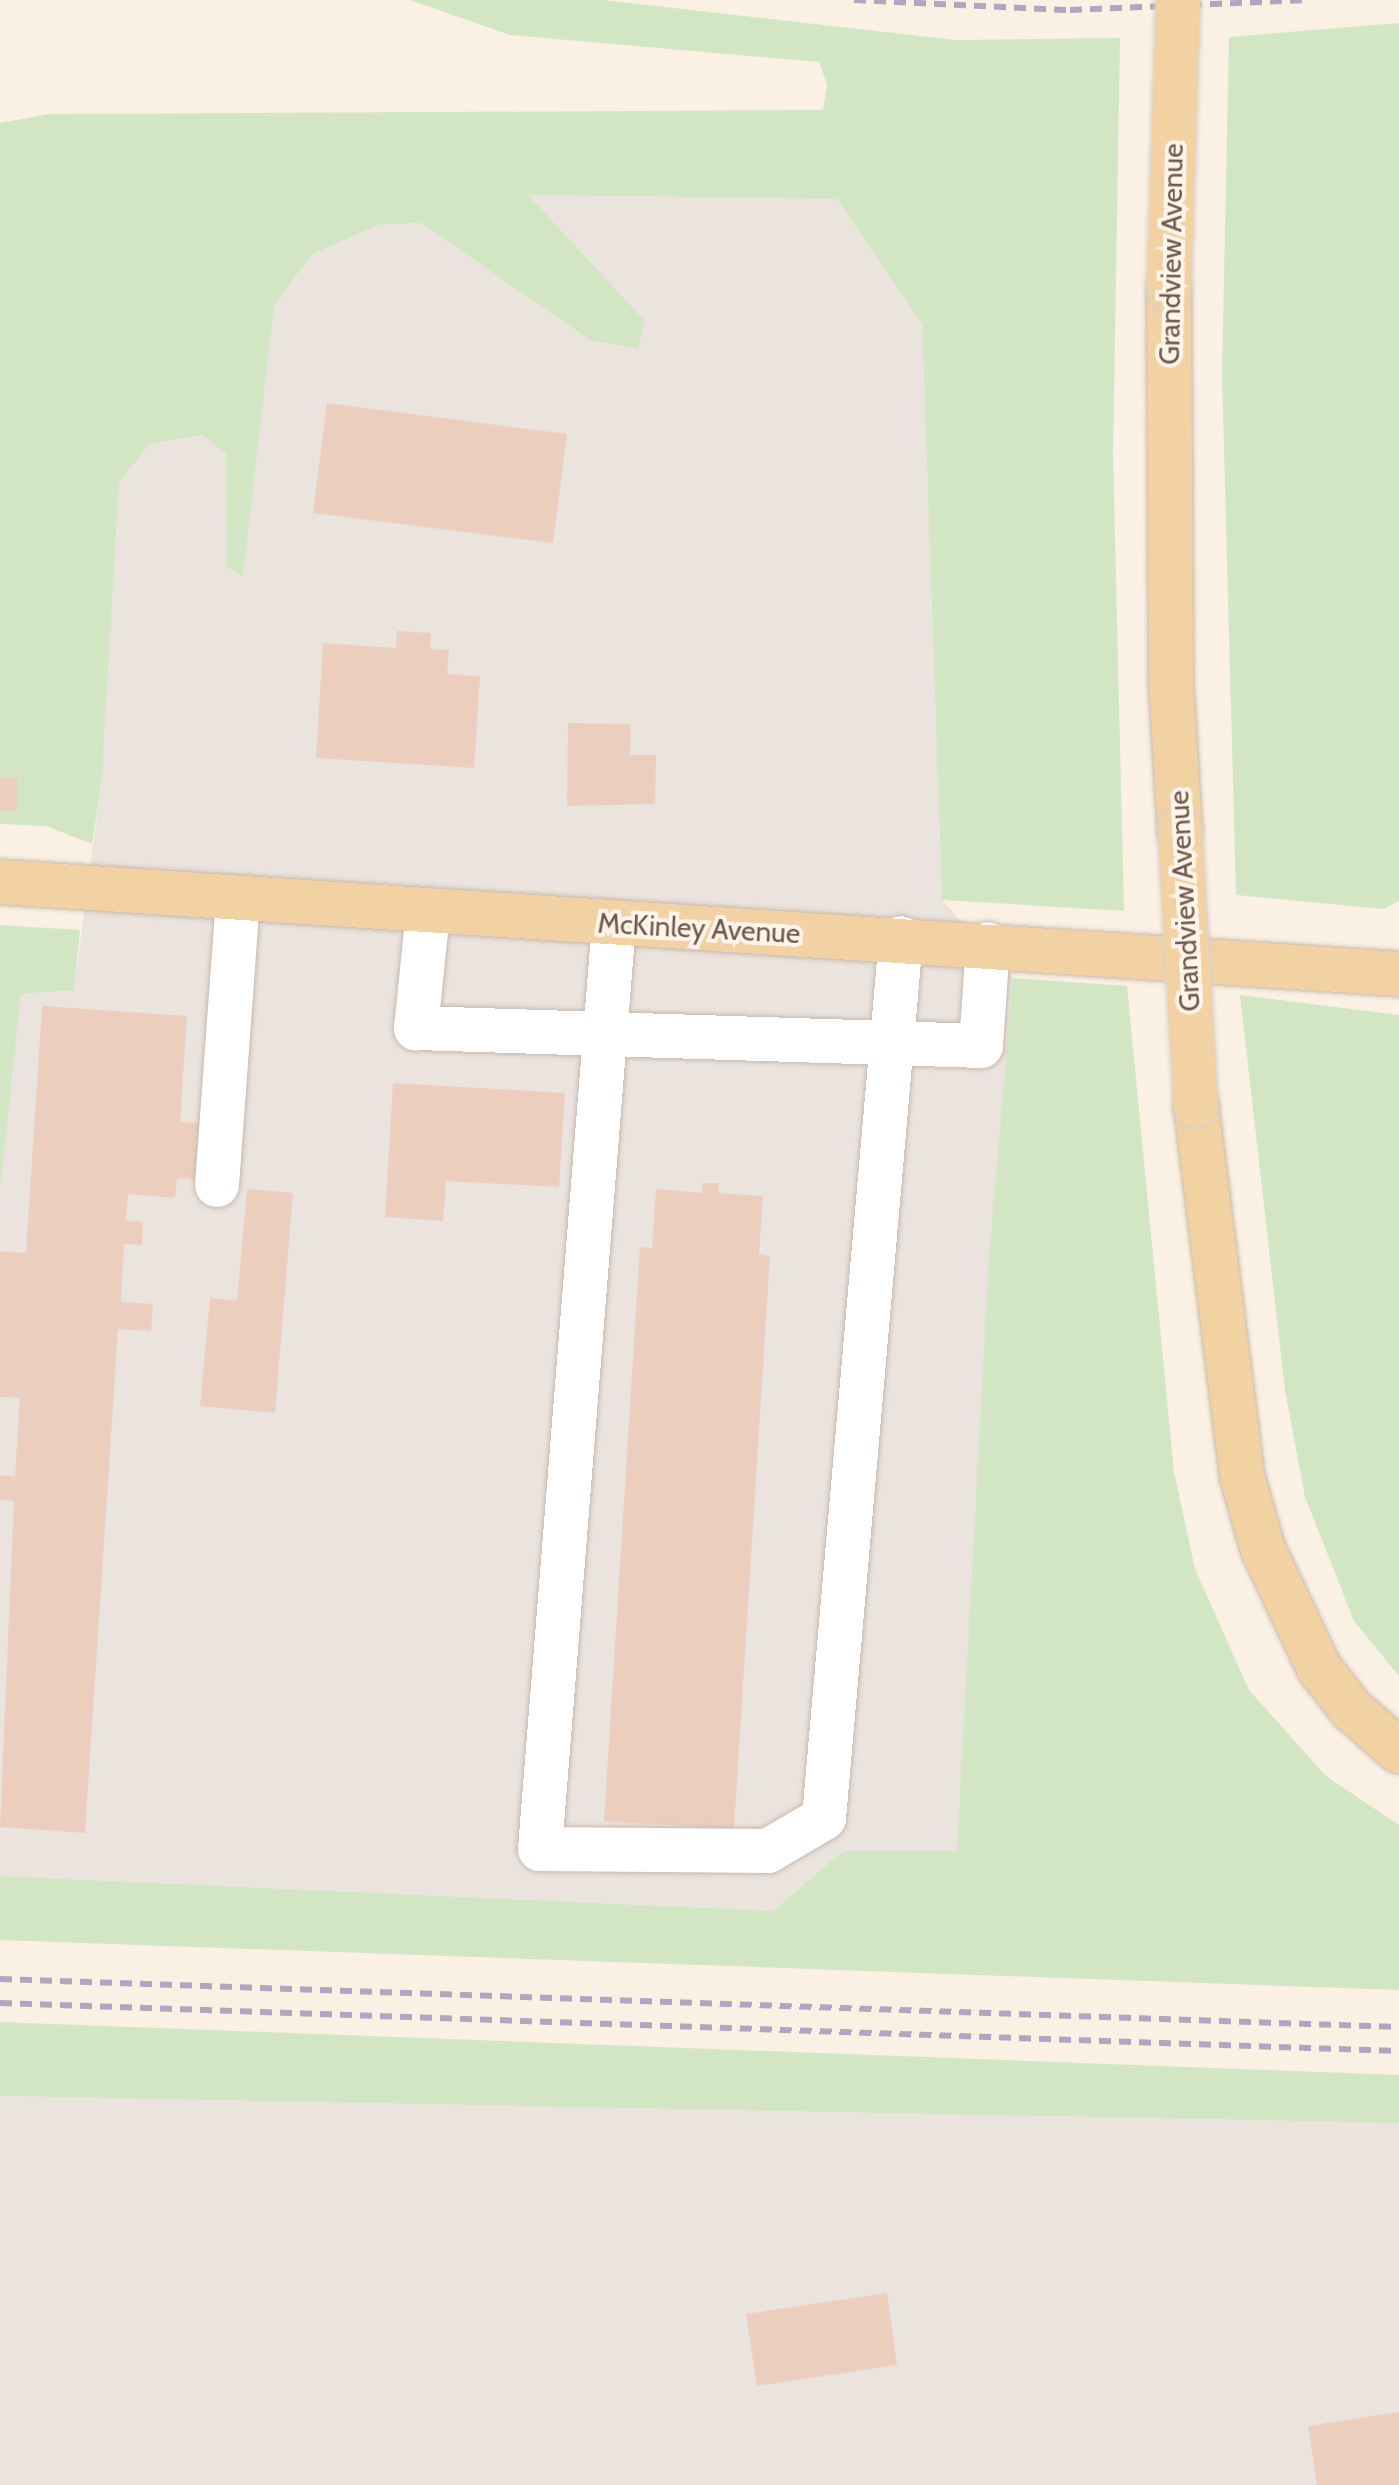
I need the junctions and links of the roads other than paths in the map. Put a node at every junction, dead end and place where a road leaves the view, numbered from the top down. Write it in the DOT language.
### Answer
graph roads {
  1 [pos="1178,0"];
  2 [pos="0,882"];
  3 [pos="238,899"];
  4 [pos="428,912"];
  5 [pos="614,923"];
  6 [pos="901,938"];
  7 [pos="988,944"];
  8 [pos="1399,974"];
  9 [pos="607,1037"];
  10 [pos="892,1043"];
  11 [pos="217,1185"];
  12 [pos="1399,1751"];
  1 -- 12 [label="main road, Grandview Avenue, bridge"];
  2 -- 3 [label="main road, McKinley Avenue"];
  3 -- 4 [label="main road, McKinley Avenue"];
  3 -- 11 [label="lane"];
  4 -- 5 [label="main road, McKinley Avenue"];
  4 -- 9 [label="lane"];
  5 -- 6 [label="main road, McKinley Avenue"];
  5 -- 9 [label="lane"];
  6 -- 7 [label="main road, McKinley Avenue"];
  6 -- 10 [label="lane"];
  7 -- 8 [label="main road, McKinley Avenue"];
  7 -- 10 [label="lane"];
  9 -- 10 [label="lane"];
  9 -- 10 [label="lane"];
}
